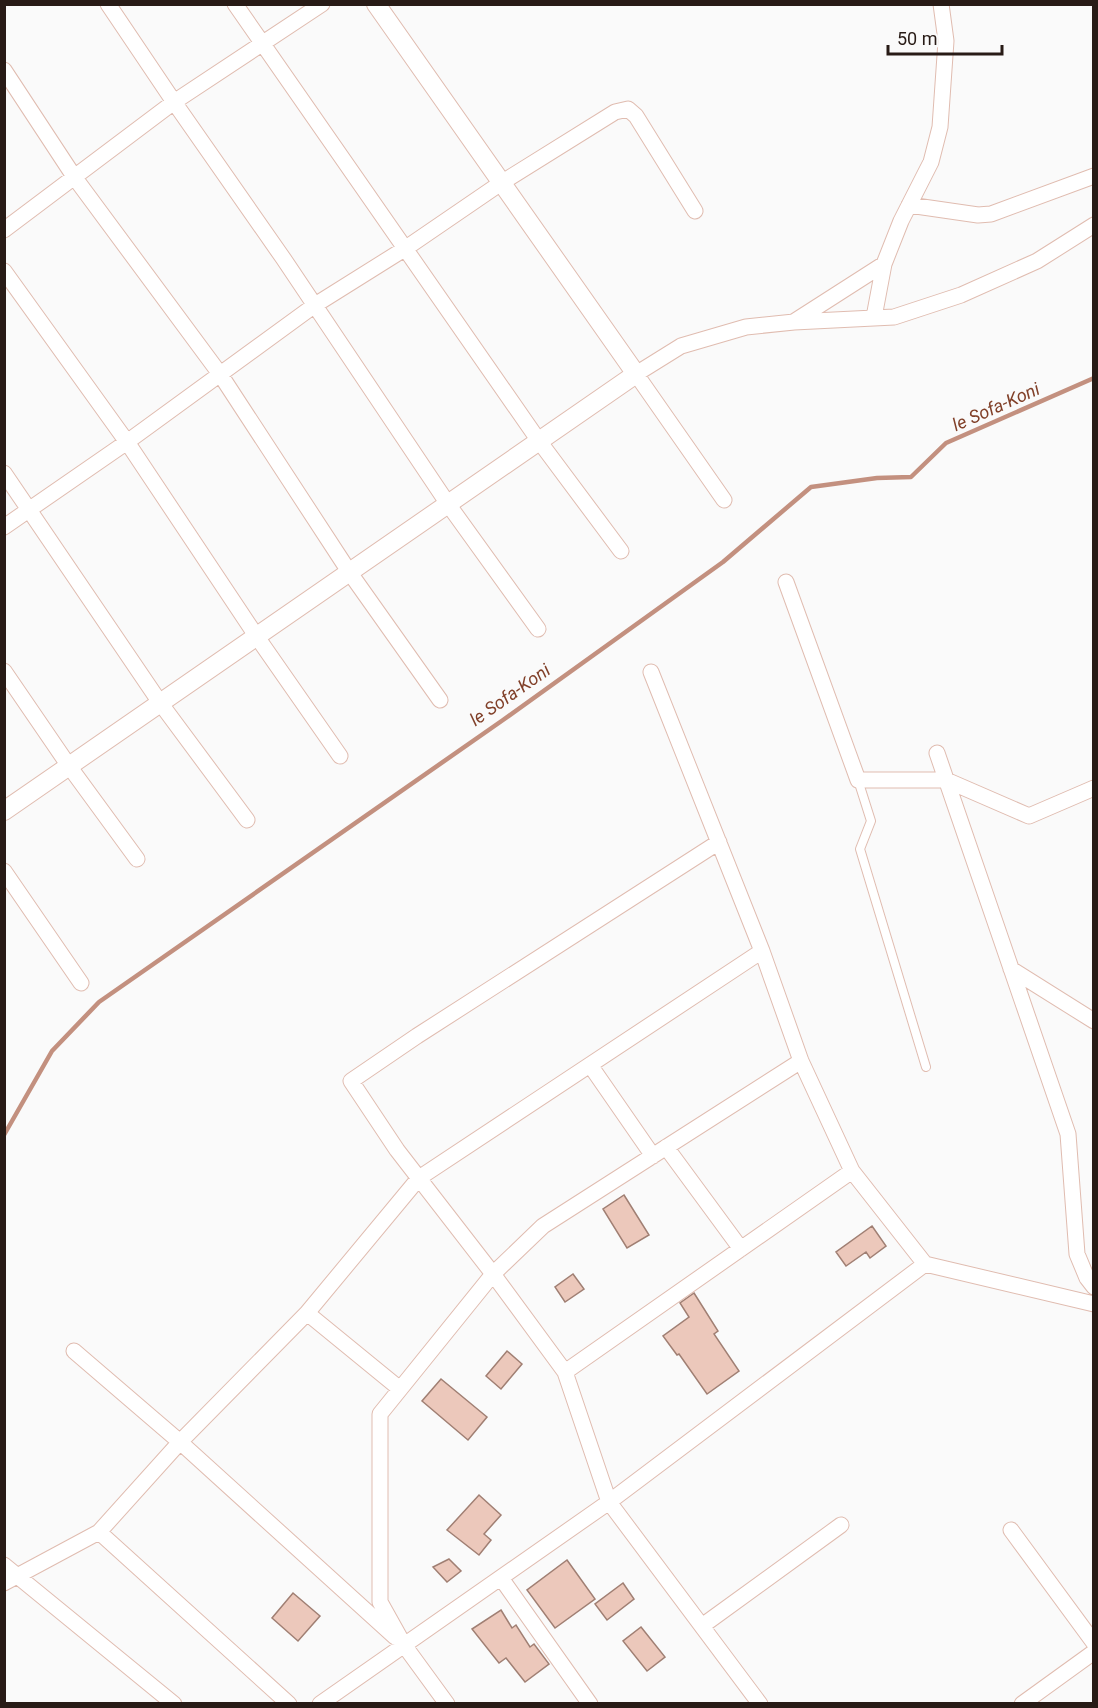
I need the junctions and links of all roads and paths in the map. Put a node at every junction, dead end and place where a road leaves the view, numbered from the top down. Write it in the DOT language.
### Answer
graph roads {
  1 [pos="108,4"];
  2 [pos="235,4"];
  3 [pos="322,4"];
  4 [pos="376,4"];
  5 [pos="941,4"];
  6 [pos="262,44"];
  7 [pos="4,70"];
  8 [pos="174,102"];
  9 [pos="1094,176"];
  10 [pos="75,178"];
  11 [pos="501,183"];
  12 [pos="909,205"];
  13 [pos="695,211"];
  14 [pos="1094,225"];
  15 [pos="4,230"];
  16 [pos="406,248"];
  17 [pos="884,264"];
  18 [pos="4,271"];
  19 [pos="315,305"];
  20 [pos="874,317"];
  21 [pos="794,322"];
  22 [pos="220,374"];
  23 [pos="636,374"];
  24 [pos="539,441"];
  25 [pos="127,442"];
  26 [pos="4,473"];
  27 [pos="724,500"];
  28 [pos="448,504"];
  29 [pos="29,509"];
  30 [pos="4,527"];
  31 [pos="621,551"];
  32 [pos="350,573"];
  33 [pos="786,582"];
  34 [pos="538,629"];
  35 [pos="257,637"];
  36 [pos="4,671"];
  37 [pos="651,672"];
  38 [pos="440,700"];
  39 [pos="161,704"];
  40 [pos="937,753"];
  41 [pos="340,756"];
  42 [pos="69,766"];
  43 [pos="858,780"];
  44 [pos="946,780"];
  45 [pos="1094,788"];
  46 [pos="4,811"];
  47 [pos="247,820"];
  48 [pos="719,842"];
  49 [pos="137,859"];
  50 [pos="4,871"];
  51 [pos="762,951"];
  52 [pos="1011,969"];
  53 [pos="81,983"];
  54 [pos="1094,1021"];
  55 [pos="801,1061"];
  56 [pos="590,1065"];
  57 [pos="926,1067"];
  58 [pos="666,1147"];
  59 [pos="653,1156"];
  60 [pos="852,1171"];
  61 [pos="419,1178"];
  62 [pos="741,1249"];
  63 [pos="925,1264"];
  64 [pos="493,1274"];
  65 [pos="1094,1287"];
  66 [pos="1090,1301"];
  67 [pos="307,1313"];
  68 [pos="74,1351"];
  69 [pos="565,1372"];
  70 [pos="400,1389"];
  71 [pos="180,1442"];
  72 [pos="609,1502"];
  73 [pos="841,1525"];
  74 [pos="1011,1530"];
  75 [pos="99,1532"];
  76 [pos="4,1566"];
  77 [pos="501,1578"];
  78 [pos="11,1579"];
  79 [pos="702,1626"];
  80 [pos="1094,1643"];
  81 [pos="404,1645"];
  82 [pos="1094,1652"];
  83 [pos="174,1704"];
  84 [pos="290,1704"];
  85 [pos="320,1704"];
  86 [pos="447,1704"];
  87 [pos="590,1704"];
  88 [pos="760,1704"];
  89 [pos="1022,1704"];
  1 -- 8 [label="street"];
  2 -- 6 [label="street"];
  3 -- 6 [label="street"];
  4 -- 11 [label="street"];
  5 -- 12 [label="street"];
  6 -- 8 [label="street"];
  6 -- 16 [label="street"];
  7 -- 10 [label="street"];
  8 -- 10 [label="street"];
  8 -- 19 [label="street"];
  9 -- 12 [label="street"];
  10 -- 15 [label="street"];
  10 -- 22 [label="street"];
  11 -- 13 [label="street"];
  11 -- 16 [label="street"];
  11 -- 23 [label="street"];
  12 -- 17 [label="street"];
  14 -- 20 [label="street"];
  16 -- 19 [label="street"];
  16 -- 24 [label="street"];
  17 -- 20 [label="street"];
  17 -- 21 [label="street"];
  18 -- 25 [label="street"];
  19 -- 22 [label="street"];
  19 -- 28 [label="street"];
  20 -- 21 [label="street"];
  21 -- 23 [label="street"];
  22 -- 25 [label="street"];
  22 -- 32 [label="street"];
  23 -- 24 [label="street"];
  23 -- 27 [label="street"];
  24 -- 28 [label="street"];
  24 -- 31 [label="street"];
  25 -- 29 [label="street"];
  25 -- 35 [label="street"];
  26 -- 29 [label="street"];
  28 -- 32 [label="street"];
  28 -- 34 [label="street"];
  29 -- 30 [label="street"];
  29 -- 39 [label="street"];
  32 -- 35 [label="street"];
  32 -- 38 [label="street"];
  33 -- 43 [label="street"];
  35 -- 39 [label="street"];
  35 -- 41 [label="street"];
  36 -- 42 [label="street"];
  37 -- 48 [label="street"];
  39 -- 42 [label="street"];
  39 -- 47 [label="street"];
  40 -- 44 [label="street"];
  42 -- 46 [label="street"];
  42 -- 49 [label="street"];
  43 -- 44 [label="street"];
  43 -- 57 [label="lane"];
  44 -- 45 [label="street"];
  44 -- 52 [label="street"];
  48 -- 51 [label="street"];
  48 -- 61 [label="street"];
  50 -- 53 [label="street"];
  51 -- 55 [label="street"];
  51 -- 56 [label="street"];
  52 -- 54 [label="street"];
  52 -- 65 [label="street"];
  55 -- 58 [label="street"];
  55 -- 60 [label="street"];
  56 -- 59 [label="street"];
  56 -- 61 [label="street"];
  58 -- 59 [label="street"];
  58 -- 62 [label="street"];
  59 -- 64 [label="street"];
  60 -- 62 [label="street"];
  60 -- 63 [label="street"];
  61 -- 64 [label="street"];
  61 -- 67 [label="street"];
  62 -- 69 [label="street"];
  63 -- 66 [label="street"];
  63 -- 72 [label="street"];
  64 -- 69 [label="street"];
  64 -- 70 [label="street"];
  67 -- 70 [label="street"];
  67 -- 71 [label="street"];
  68 -- 71 [label="street"];
  69 -- 72 [label="street"];
  70 -- 81 [label="street"];
  71 -- 75 [label="street"];
  71 -- 81 [label="street"];
  72 -- 77 [label="street"];
  72 -- 79 [label="street"];
  73 -- 79 [label="street"];
  74 -- 80 [label="street"];
  75 -- 78 [label="street"];
  75 -- 84 [label="street"];
  76 -- 78 [label="street"];
  77 -- 81 [label="street"];
  77 -- 87 [label="street"];
  78 -- 83 [label="street"];
  79 -- 88 [label="street"];
  81 -- 85 [label="street"];
  81 -- 86 [label="street"];
  82 -- 89 [label="street"];
}
